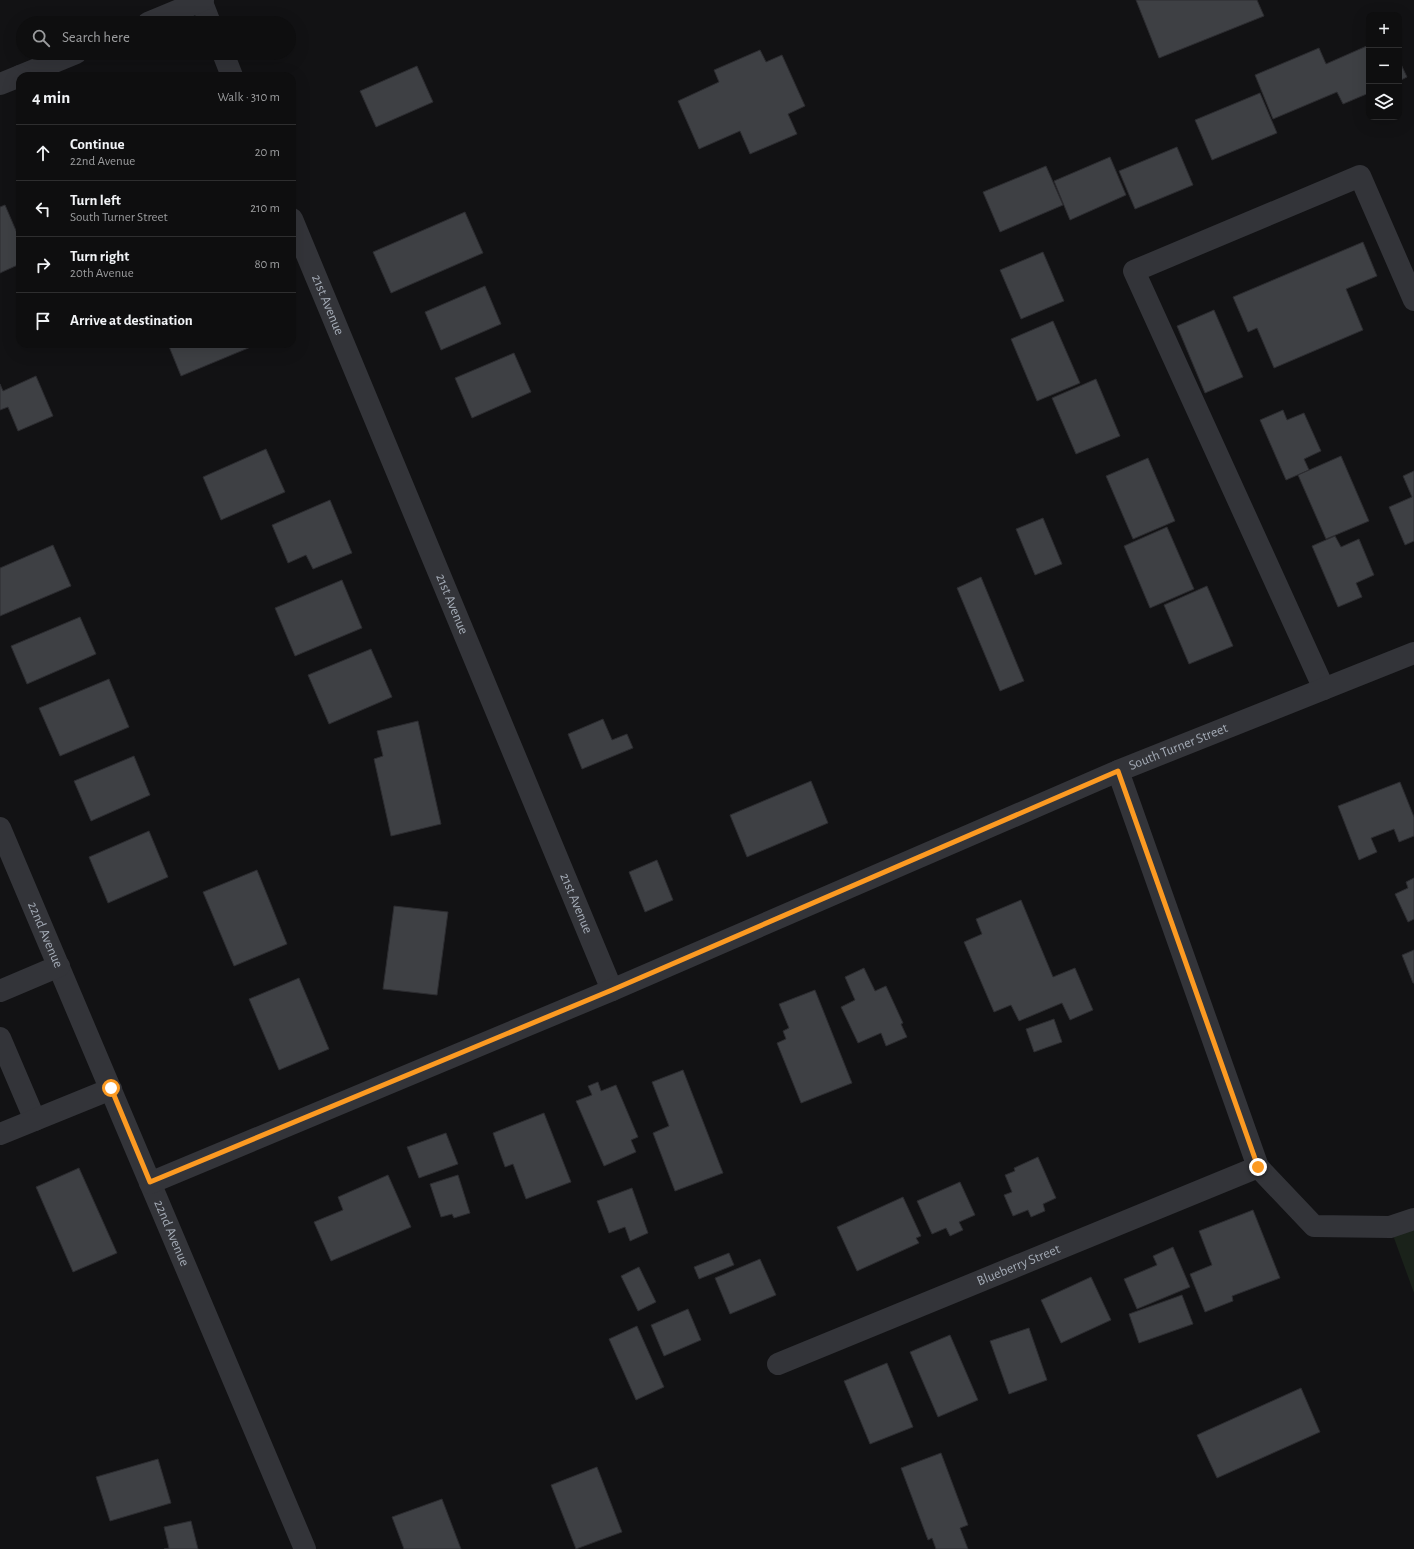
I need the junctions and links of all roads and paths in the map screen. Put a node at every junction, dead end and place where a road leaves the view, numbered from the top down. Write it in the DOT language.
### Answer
graph roads {
  1 [pos="202,0"];
  2 [pos="164,16"];
  3 [pos="208,16"];
  4 [pos="59,60"];
  5 [pos="226,60"];
  6 [pos="30,72"];
  7 [pos="230,72"];
  8 [pos="16,78"];
  9 [pos="0,84"];
  10 [pos="296,229"];
  11 [pos="1414,300"];
  12 [pos="1414,653"];
  13 [pos="1324,690"];
  14 [pos="1118,771"];
  15 [pos="0,828"];
  16 [pos="58,966"];
  17 [pos="612,990"];
  18 [pos="0,991"];
  19 [pos="0,1038"];
  20 [pos="111,1088"];
  21 [pos="35,1120"];
  22 [pos="0,1134"];
  23 [pos="1258,1167"];
  24 [pos="150,1182"];
  25 [pos="1414,1219"];
  26 [pos="778,1364"];
  27 [pos="305,1549"];
  1 -- 2 [label="street"];
  1 -- 3 [label="street"];
  4 -- 6 [label="street"];
  5 -- 7 [label="street"];
  8 -- 9 [label="street"];
  10 -- 17 [label="street, 21st Avenue"];
  11 -- 13 [label="street"];
  12 -- 13 [label="street, South Turner Street"];
  13 -- 14 [label="street, South Turner Street"];
  14 -- 17 [label="street, South Turner Street"];
  14 -- 23 [label="street"];
  15 -- 16 [label="street, 22nd Avenue"];
  16 -- 18 [label="street"];
  16 -- 20 [label="street, 22nd Avenue"];
  17 -- 24 [label="street, South Turner Street"];
  19 -- 21 [label="street"];
  20 -- 21 [label="street"];
  20 -- 24 [label="street, 22nd Avenue"];
  21 -- 22 [label="street"];
  23 -- 25 [label="street"];
  23 -- 26 [label="street, Blueberry Street"];
  24 -- 27 [label="street, 22nd Avenue"];
}
